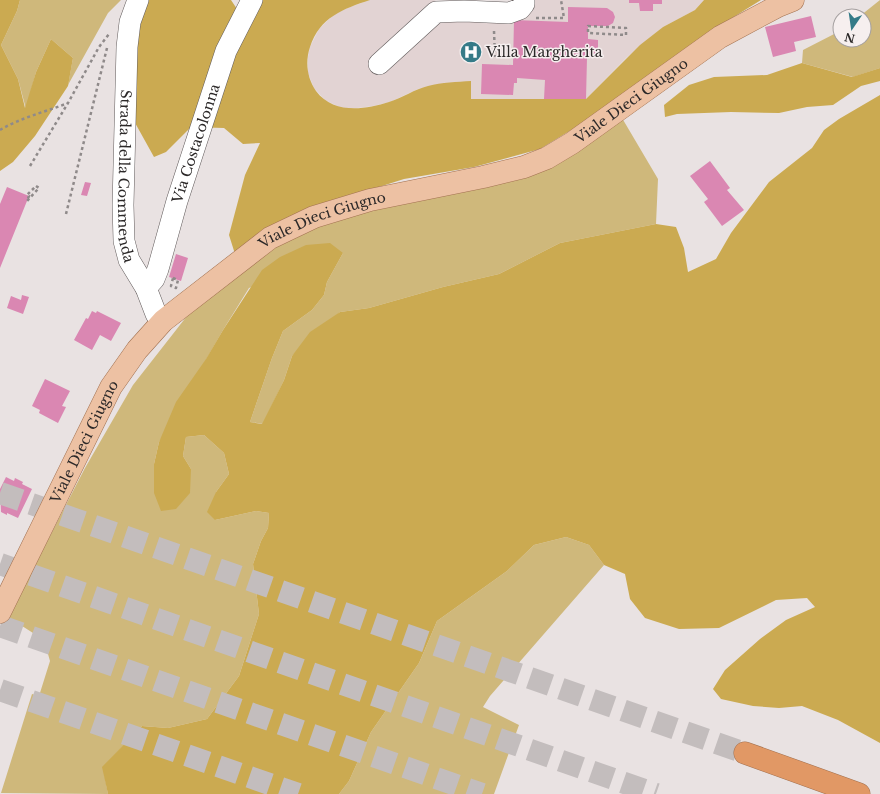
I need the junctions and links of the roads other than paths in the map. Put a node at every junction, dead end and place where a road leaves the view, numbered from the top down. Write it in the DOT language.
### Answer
graph roads {
  1 [pos="138,0"];
  2 [pos="252,0"];
  3 [pos="524,0"];
  4 [pos="792,0"];
  5 [pos="379,64"];
  6 [pos="146,288"];
  7 [pos="163,321"];
  8 [pos="0,612"];
  9 [pos="745,754"];
  10 [pos="859,794"];
  1 -- 6 [label="street, Strada della Commenda"];
  2 -- 6 [label="street, Via Costacolonna"];
  3 -- 5 [label="street"];
  4 -- 7 [label="main road, Viale Dieci Giugno"];
  6 -- 7 [label="street, Strada della Commenda"];
  7 -- 8 [label="main road, Viale Dieci Giugno"];
  9 -- 10 [label="highway"];
}
